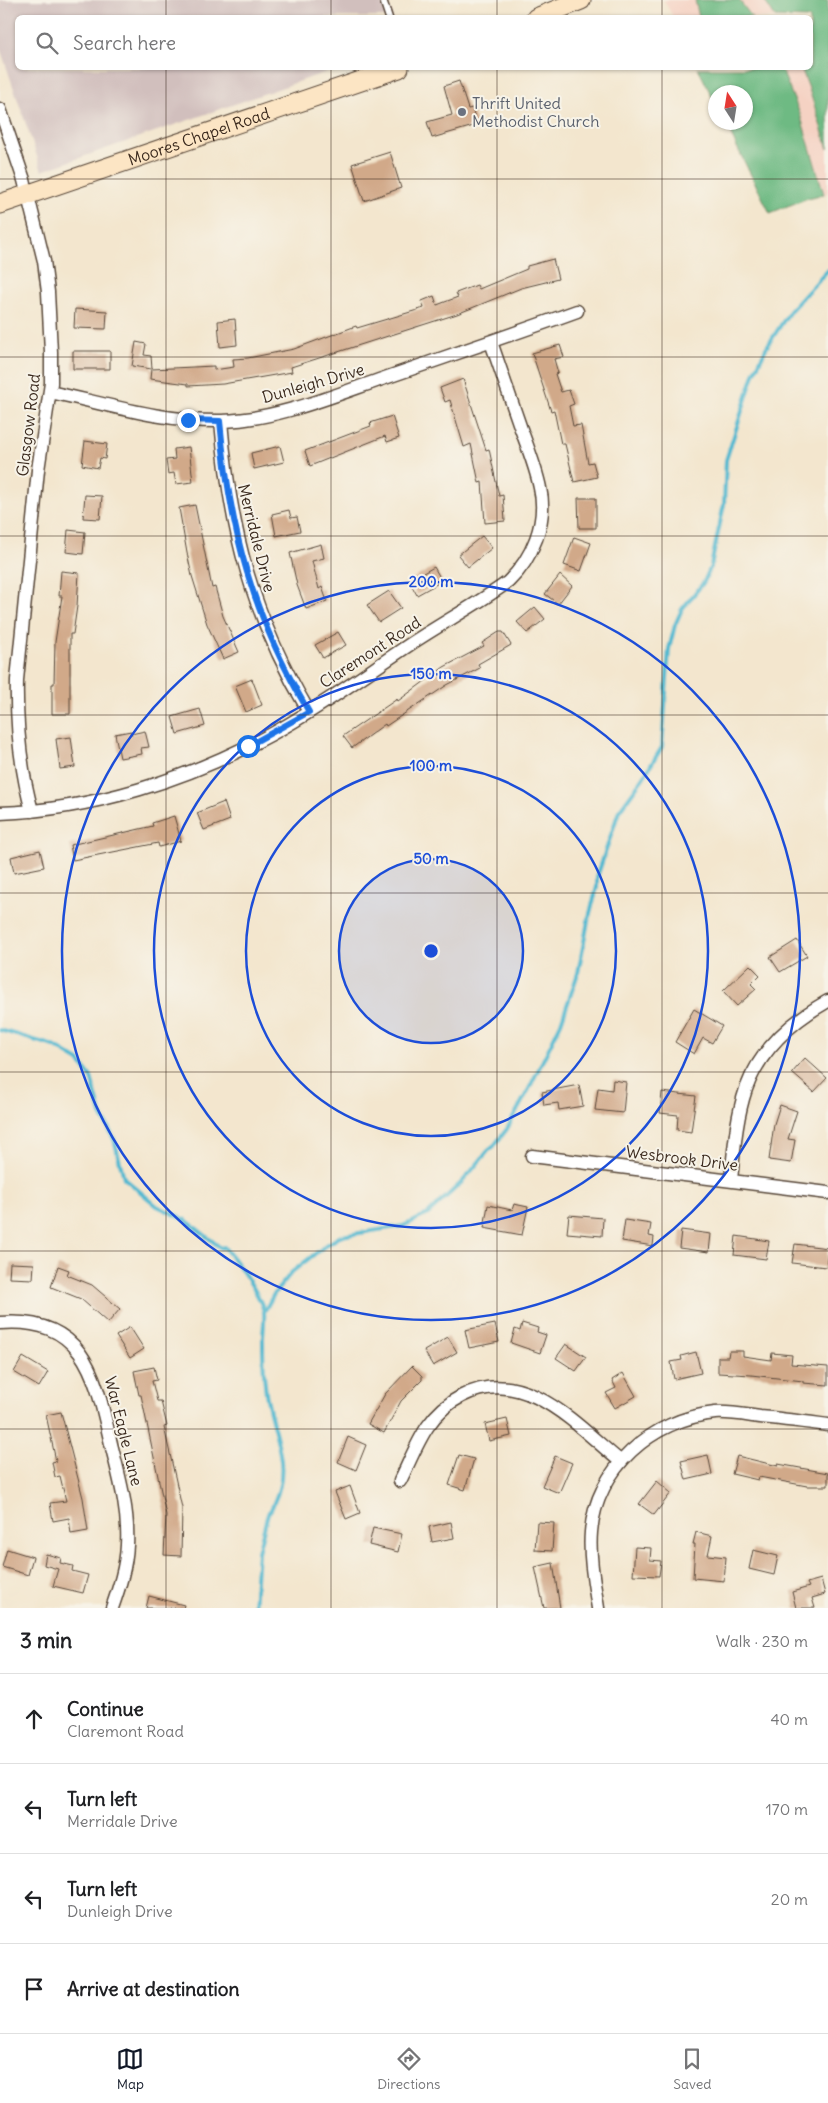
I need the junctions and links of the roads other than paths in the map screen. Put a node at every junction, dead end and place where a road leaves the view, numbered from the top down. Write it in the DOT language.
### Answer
graph roads {
  1 [pos="383,0"];
  2 [pos="581,0"];
  3 [pos="388,15"];
  4 [pos="544,15"];
  5 [pos="393,70"];
  6 [pos="0,109"];
  7 [pos="28,195"];
  8 [pos="0,204"];
  9 [pos="577,311"];
  10 [pos="491,342"];
  11 [pos="50,392"];
  12 [pos="220,421"];
  13 [pos="309,712"];
  14 [pos="32,810"];
  15 [pos="0,813"];
  16 [pos="828,1001"];
  17 [pos="532,1156"];
  18 [pos="731,1180"];
  19 [pos="828,1193"];
  20 [pos="0,1323"];
  21 [pos="828,1425"];
  22 [pos="621,1462"];
  23 [pos="400,1481"];
  24 [pos="112,1608"];
  25 [pos="601,1608"];
  1 -- 3 [label="lane"];
  2 -- 4 [label="main road"];
  5 -- 7 [label="main road, Moores Chapel Road"];
  6 -- 7 [label="street, Glasgow Road"];
  7 -- 8 [label="main road, Moores Chapel Road"];
  7 -- 11 [label="street, Glasgow Road"];
  9 -- 10 [label="street, Dunleigh Drive"];
  10 -- 12 [label="street, Dunleigh Drive"];
  10 -- 13 [label="street, Claremont Road"];
  11 -- 12 [label="street, Dunleigh Drive"];
  11 -- 14 [label="street, Glasgow Road"];
  12 -- 13 [label="street, Merridale Drive"];
  13 -- 14 [label="street, Claremont Road"];
  14 -- 15 [label="street, Claremont Road"];
  16 -- 18 [label="street"];
  17 -- 18 [label="street, Wesbrook Drive"];
  18 -- 19 [label="street, Wesbrook Drive"];
  20 -- 24 [label="street, War Eagle Lane"];
  21 -- 22 [label="street"];
  22 -- 23 [label="street"];
  22 -- 25 [label="street"];
}
